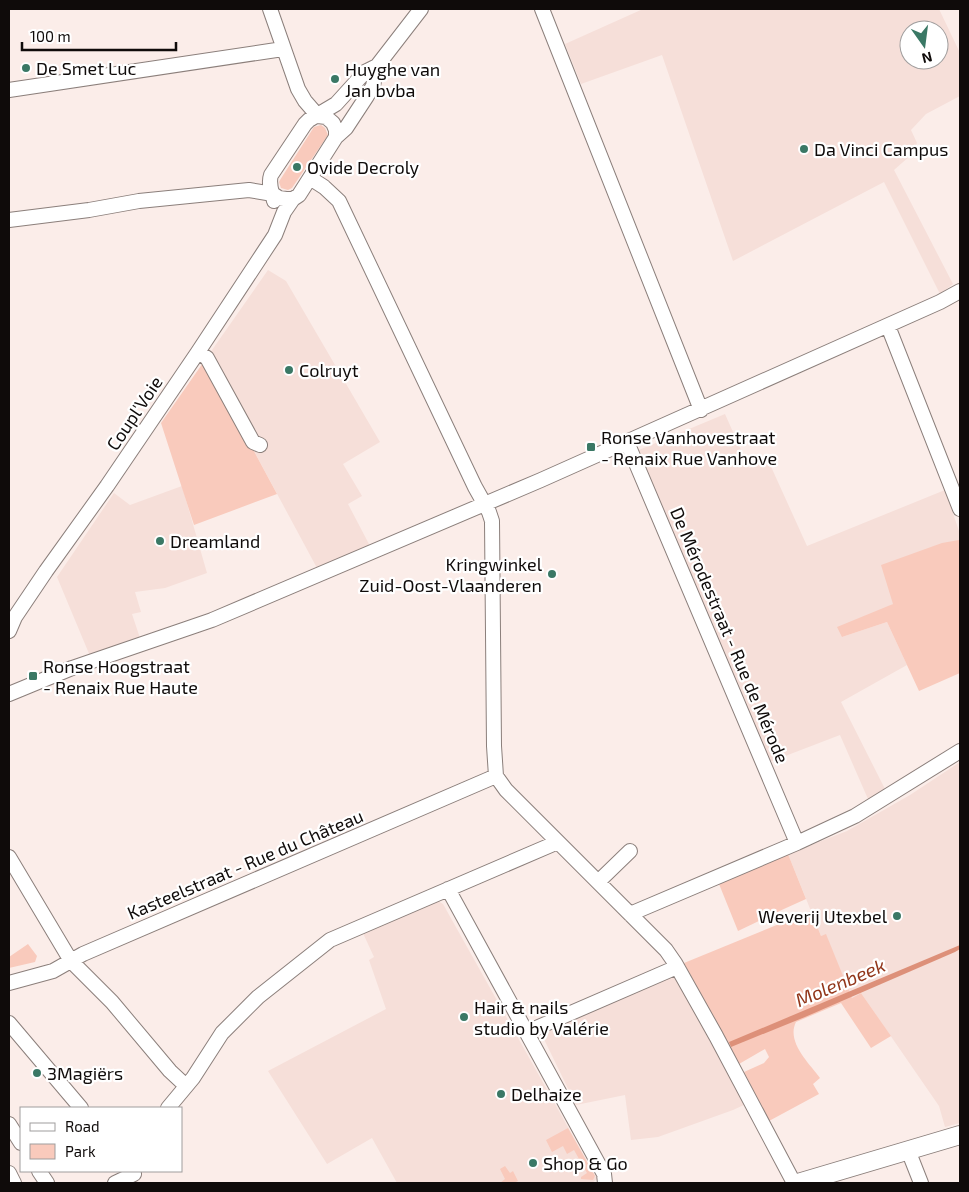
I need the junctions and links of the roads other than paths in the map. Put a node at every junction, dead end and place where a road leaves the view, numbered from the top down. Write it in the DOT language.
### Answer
graph roads {
  1 [pos="270,9"];
  2 [pos="421,9"];
  3 [pos="542,9"];
  4 [pos="283,48"];
  5 [pos="377,66"];
  6 [pos="298,89"];
  7 [pos="9,90"];
  8 [pos="318,116"];
  9 [pos="301,129"];
  10 [pos="336,137"];
  11 [pos="310,178"];
  12 [pos="272,194"];
  13 [pos="293,198"];
  14 [pos="9,220"];
  15 [pos="278,226"];
  16 [pos="960,291"];
  17 [pos="888,326"];
  18 [pos="198,352"];
  19 [pos="701,410"];
  20 [pos="627,442"];
  21 [pos="260,445"];
  22 [pos="485,504"];
  23 [pos="960,509"];
  24 [pos="12,618"];
  25 [pos="9,630"];
  26 [pos="9,694"];
  27 [pos="960,751"];
  28 [pos="496,776"];
  29 [pos="558,842"];
  30 [pos="797,844"];
  31 [pos="630,851"];
  32 [pos="9,857"];
  33 [pos="598,882"];
  34 [pos="448,889"];
  35 [pos="630,914"];
  36 [pos="71,961"];
  37 [pos="677,967"];
  38 [pos="9,983"];
  39 [pos="9,1023"];
  40 [pos="526,1032"];
  41 [pos="185,1086"];
  42 [pos="80,1107"];
  43 [pos="169,1107"];
  44 [pos="9,1124"];
  45 [pos="960,1135"];
  46 [pos="20,1141"];
  47 [pos="908,1150"];
  48 [pos="40,1172"];
  49 [pos="9,1173"];
  50 [pos="137,1176"];
  51 [pos="14,1183"];
  52 [pos="47,1183"];
  53 [pos="115,1183"];
  54 [pos="604,1183"];
  55 [pos="794,1183"];
  56 [pos="798,1183"];
  57 [pos="921,1183"];
  1 -- 4 [label="street"];
  2 -- 5 [label="street"];
  3 -- 19 [label="street"];
  4 -- 6 [label="street"];
  4 -- 7 [label="street"];
  5 -- 8 [label="street"];
  5 -- 10 [label="street, Coupl'Voie"];
  6 -- 8 [label="street"];
  6 -- 9 [label="street"];
  8 -- 9 [label="street"];
  8 -- 10 [label="street"];
  9 -- 12 [label="street"];
  10 -- 11 [label="street, Coupl'Voie"];
  11 -- 13 [label="street, Coupl'Voie"];
  11 -- 22 [label="street"];
  12 -- 13 [label="street"];
  12 -- 14 [label="street"];
  12 -- 15 [label="street"];
  13 -- 15 [label="street, Coupl'Voie"];
  15 -- 18 [label="street, Coupl'Voie"];
  16 -- 17 [label="street"];
  17 -- 19 [label="street"];
  17 -- 23 [label="street"];
  18 -- 21 [label="street"];
  18 -- 24 [label="street, Coupl'Voie"];
  19 -- 20 [label="street"];
  20 -- 22 [label="street"];
  20 -- 30 [label="street, De Mérodestraat - Rue de Mérode"];
  22 -- 26 [label="street"];
  22 -- 28 [label="street"];
  24 -- 25 [label="street, Coupl'Voie"];
  27 -- 30 [label="street"];
  28 -- 29 [label="street"];
  28 -- 36 [label="street, Kasteelstraat - Rue du Château"];
  29 -- 33 [label="street"];
  29 -- 34 [label="street"];
  30 -- 35 [label="street"];
  31 -- 33 [label="street"];
  32 -- 36 [label="street"];
  33 -- 35 [label="street"];
  34 -- 40 [label="street"];
  34 -- 41 [label="street"];
  35 -- 37 [label="street"];
  36 -- 38 [label="street, Kasteelstraat - Rue du Château"];
  36 -- 41 [label="street"];
  37 -- 40 [label="street"];
  37 -- 55 [label="street"];
  39 -- 42 [label="street"];
  40 -- 54 [label="street"];
  41 -- 43 [label="street"];
  44 -- 46 [label="street"];
  45 -- 47 [label="main road"];
  47 -- 56 [label="main road"];
  47 -- 57 [label="street"];
  48 -- 52 [label="street"];
  49 -- 51 [label="street"];
  50 -- 53 [label="street"];
}
